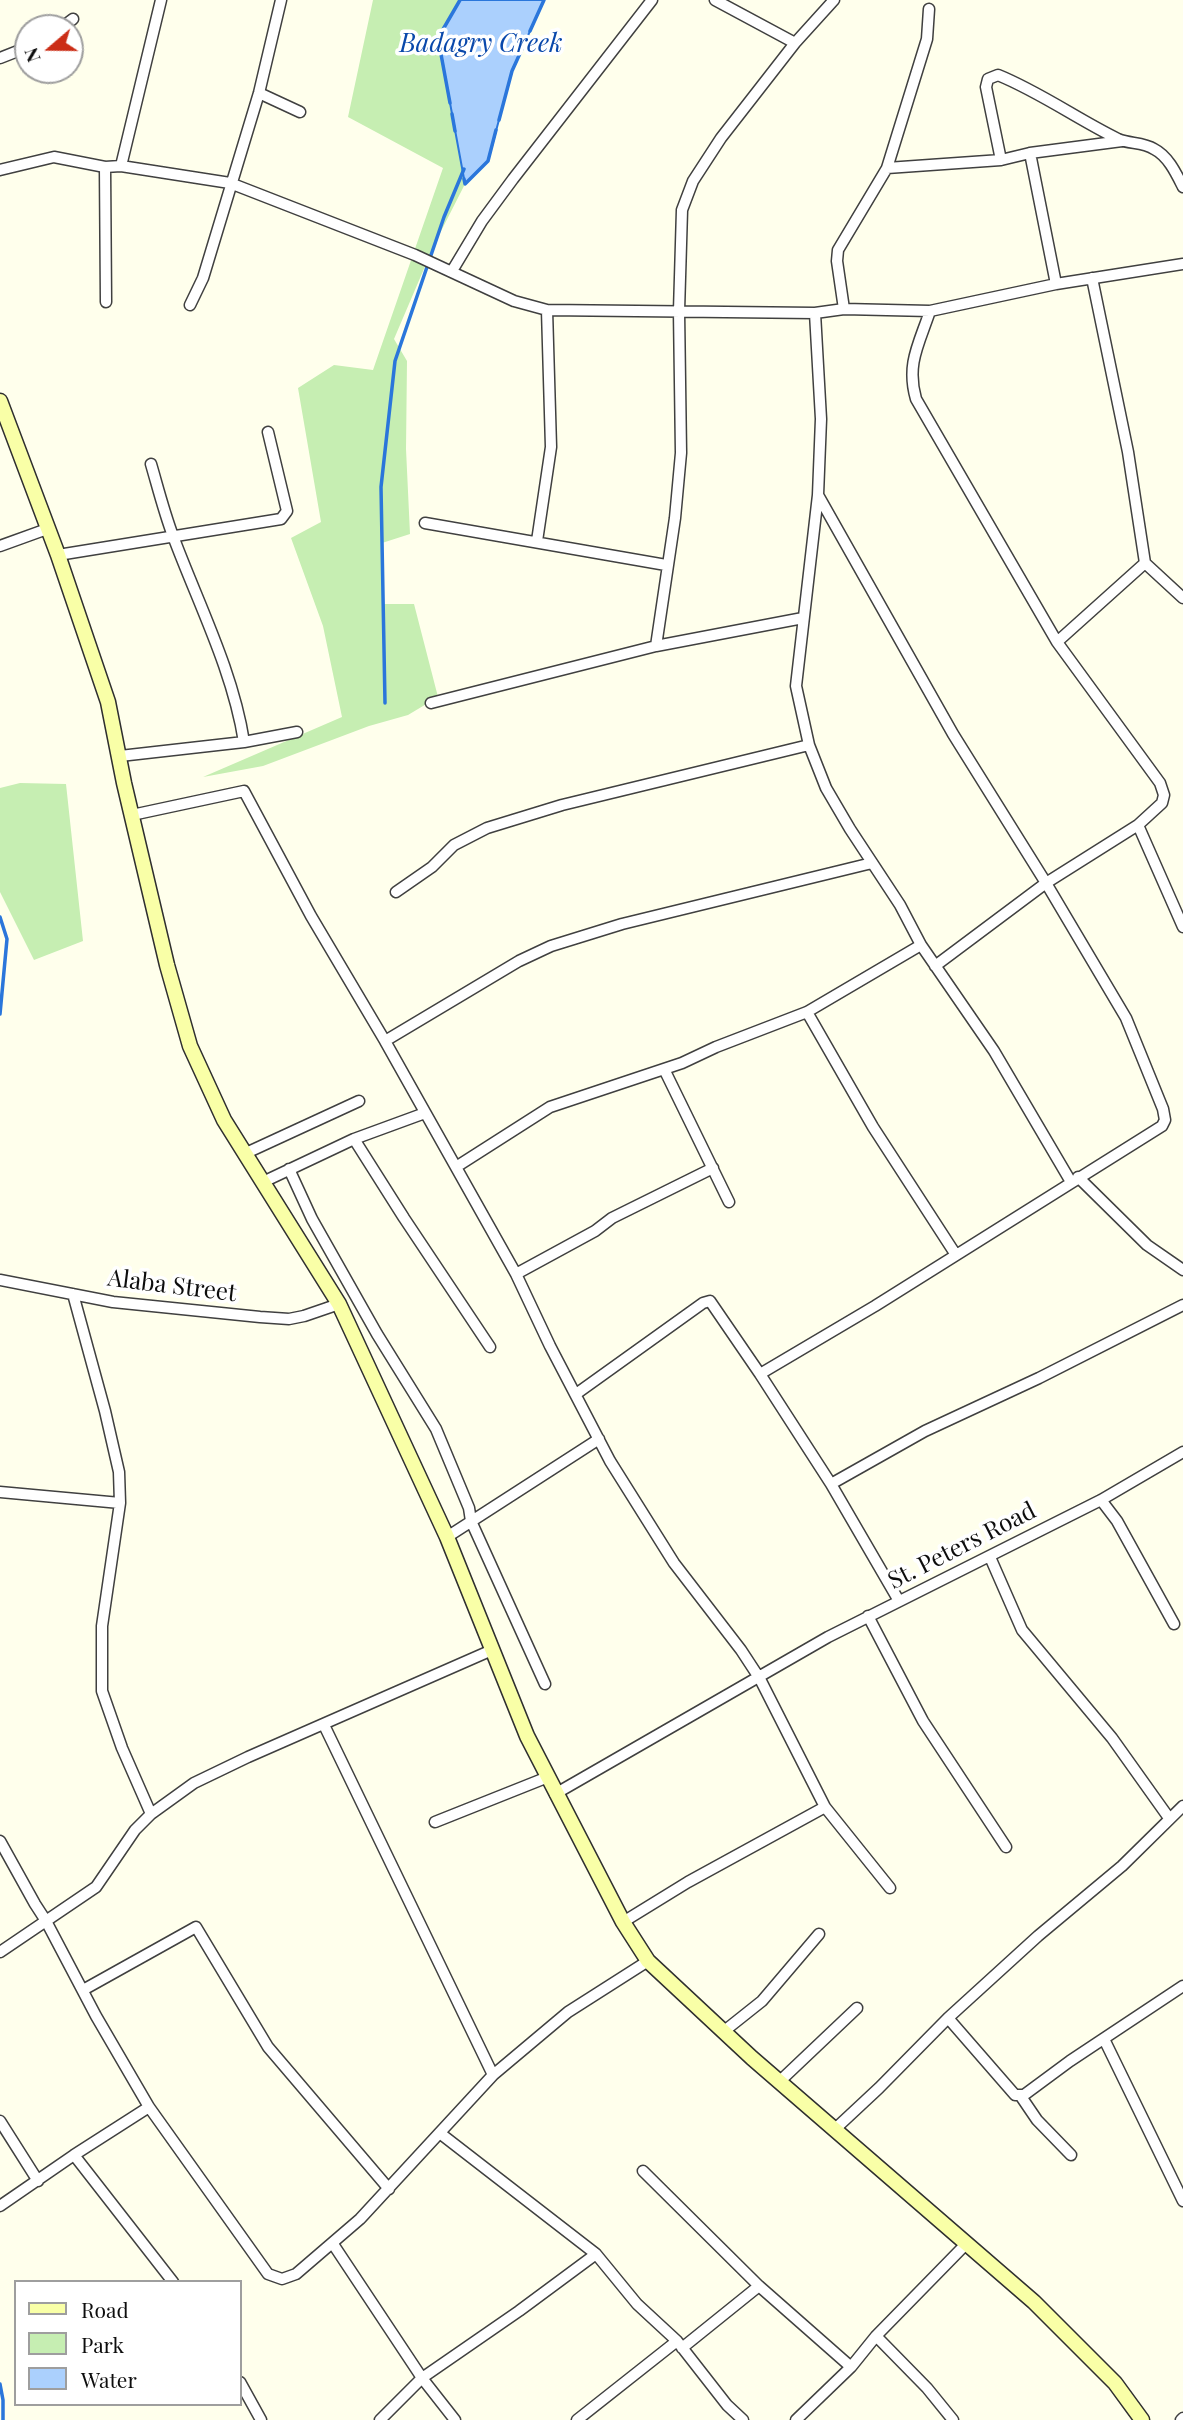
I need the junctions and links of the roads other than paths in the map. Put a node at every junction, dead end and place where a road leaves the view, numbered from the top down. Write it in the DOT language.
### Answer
graph roads {
  1 [pos="161,0"];
  2 [pos="281,0"];
  3 [pos="652,0"];
  4 [pos="715,0"];
  5 [pos="834,0"];
  6 [pos="929,9"];
  7 [pos="795,43"];
  8 [pos="259,93"];
  9 [pos="300,112"];
  10 [pos="1122,141"];
  11 [pos="1030,153"];
  12 [pos="1001,160"];
  13 [pos="121,166"];
  14 [pos="105,167"];
  15 [pos="887,168"];
  16 [pos="0,170"];
  17 [pos="230,183"];
  18 [pos="1183,187"];
  19 [pos="1183,264"];
  20 [pos="447,269"];
  21 [pos="1092,278"];
  22 [pos="1056,284"];
  23 [pos="106,302"];
  24 [pos="190,305"];
  25 [pos="844,309"];
  26 [pos="547,310"];
  27 [pos="679,311"];
  28 [pos="930,311"];
  29 [pos="815,313"];
  30 [pos="0,401"];
  31 [pos="268,432"];
  32 [pos="151,464"];
  33 [pos="818,495"];
  34 [pos="425,523"];
  35 [pos="47,529"];
  36 [pos="173,535"];
  37 [pos="537,541"];
  38 [pos="0,546"];
  39 [pos="58,555"];
  40 [pos="1145,563"];
  41 [pos="666,565"];
  42 [pos="1183,598"];
  43 [pos="803,618"];
  44 [pos="1057,642"];
  45 [pos="656,646"];
  46 [pos="431,703"];
  47 [pos="297,732"];
  48 [pos="243,743"];
  49 [pos="809,745"];
  50 [pos="120,759"];
  51 [pos="132,815"];
  52 [pos="1138,825"];
  53 [pos="872,863"];
  54 [pos="1046,883"];
  55 [pos="396,892"];
  56 [pos="1183,927"];
  57 [pos="921,945"];
  58 [pos="935,966"];
  59 [pos="807,1012"];
  60 [pos="385,1041"];
  61 [pos="664,1069"];
  62 [pos="359,1101"];
  63 [pos="425,1113"];
  64 [pos="355,1139"];
  65 [pos="244,1154"];
  66 [pos="456,1167"];
  67 [pos="713,1168"];
  68 [pos="289,1169"];
  69 [pos="1075,1180"];
  70 [pos="263,1182"];
  71 [pos="729,1202"];
  72 [pos="956,1255"];
  73 [pos="1183,1270"];
  74 [pos="516,1273"];
  75 [pos="0,1280"];
  76 [pos="73,1294"];
  77 [pos="339,1304"];
  78 [pos="1183,1305"];
  79 [pos="489,1347"];
  80 [pos="760,1374"];
  81 [pos="576,1394"];
  82 [pos="599,1439"];
  83 [pos="1183,1452"];
  84 [pos="831,1484"];
  85 [pos="0,1492"];
  86 [pos="1101,1500"];
  87 [pos="120,1503"];
  88 [pos="471,1521"];
  89 [pos="447,1537"];
  90 [pos="990,1557"];
  91 [pos="899,1601"];
  92 [pos="868,1616"];
  93 [pos="1174,1624"];
  94 [pos="492,1650"];
  95 [pos="760,1678"];
  96 [pos="545,1684"];
  97 [pos="324,1725"];
  98 [pos="548,1777"];
  99 [pos="555,1794"];
  100 [pos="1183,1806"];
  101 [pos="825,1807"];
  102 [pos="151,1814"];
  103 [pos="1169,1818"];
  104 [pos="435,1822"];
  105 [pos="0,1841"];
  106 [pos="1006,1847"];
  107 [pos="890,1888"];
  108 [pos="46,1921"];
  109 [pos="623,1922"];
  110 [pos="819,1934"];
  111 [pos="0,1952"];
  112 [pos="648,1961"];
  113 [pos="1183,1986"];
  114 [pos="83,1990"];
  115 [pos="856,2008"];
  116 [pos="948,2018"];
  117 [pos="723,2032"];
  118 [pos="1104,2039"];
  119 [pos="493,2075"];
  120 [pos="780,2081"];
  121 [pos="1020,2095"];
  122 [pos="149,2108"];
  123 [pos="0,2121"];
  124 [pos="834,2130"];
  125 [pos="441,2134"];
  126 [pos="74,2155"];
  127 [pos="1071,2155"];
  128 [pos="643,2171"];
  129 [pos="38,2181"];
  130 [pos="389,2189"];
  131 [pos="1183,2201"];
  132 [pos="0,2206"];
  133 [pos="333,2244"];
  134 [pos="966,2244"];
  135 [pos="596,2254"];
  136 [pos="171,2280"];
  137 [pos="759,2286"];
  138 [pos="876,2336"];
  139 [pos="679,2344"];
  140 [pos="851,2367"];
  141 [pos="422,2378"];
  142 [pos="242,2386"];
  143 [pos="261,2420"];
  144 [pos="380,2420"];
  145 [pos="455,2420"];
  146 [pos="577,2420"];
  147 [pos="743,2420"];
  148 [pos="796,2420"];
  149 [pos="953,2420"];
  150 [pos="1142,2420"];
  1 -- 13 [label="street"];
  2 -- 8 [label="street"];
  3 -- 20 [label="street"];
  4 -- 7 [label="street"];
  5 -- 7 [label="street"];
  6 -- 15 [label="street"];
  7 -- 27 [label="street"];
  8 -- 9 [label="street"];
  8 -- 17 [label="street"];
  10 -- 11 [label="street"];
  10 -- 12 [label="street"];
  10 -- 18 [label="street"];
  11 -- 12 [label="street"];
  11 -- 22 [label="street"];
  12 -- 15 [label="street"];
  13 -- 14 [label="street"];
  13 -- 17 [label="street"];
  14 -- 16 [label="street"];
  14 -- 23 [label="street"];
  15 -- 25 [label="street"];
  17 -- 20 [label="street"];
  17 -- 24 [label="street"];
  19 -- 21 [label="street"];
  20 -- 26 [label="street"];
  21 -- 22 [label="street"];
  21 -- 40 [label="street"];
  22 -- 28 [label="street"];
  25 -- 28 [label="street"];
  25 -- 29 [label="street"];
  26 -- 27 [label="street"];
  26 -- 37 [label="street"];
  27 -- 29 [label="street"];
  27 -- 41 [label="street"];
  28 -- 44 [label="street"];
  29 -- 33 [label="street"];
  30 -- 35 [label="main road"];
  31 -- 36 [label="street"];
  32 -- 36 [label="street"];
  33 -- 43 [label="street"];
  33 -- 54 [label="street"];
  34 -- 37 [label="street"];
  35 -- 38 [label="street"];
  35 -- 39 [label="main road"];
  36 -- 39 [label="street"];
  36 -- 48 [label="street"];
  37 -- 41 [label="street"];
  39 -- 50 [label="main road"];
  40 -- 42 [label="street"];
  40 -- 44 [label="street"];
  41 -- 45 [label="street"];
  43 -- 45 [label="street"];
  43 -- 49 [label="street"];
  44 -- 52 [label="street"];
  45 -- 46 [label="street"];
  47 -- 48 [label="street"];
  48 -- 50 [label="street"];
  49 -- 53 [label="street"];
  49 -- 55 [label="street"];
  50 -- 51 [label="main road"];
  51 -- 60 [label="street"];
  51 -- 65 [label="main road"];
  52 -- 54 [label="street"];
  52 -- 56 [label="street"];
  53 -- 57 [label="street"];
  53 -- 60 [label="street"];
  54 -- 58 [label="street"];
  54 -- 69 [label="street"];
  57 -- 58 [label="street"];
  57 -- 59 [label="street"];
  58 -- 69 [label="street"];
  59 -- 61 [label="street"];
  59 -- 72 [label="street"];
  60 -- 63 [label="street"];
  61 -- 66 [label="street"];
  61 -- 67 [label="street"];
  62 -- 65 [label="street"];
  63 -- 64 [label="street"];
  63 -- 66 [label="street"];
  64 -- 68 [label="street"];
  64 -- 79 [label="street"];
  65 -- 70 [label="main road"];
  66 -- 74 [label="street"];
  67 -- 71 [label="street"];
  67 -- 74 [label="street"];
  68 -- 70 [label="street"];
  68 -- 88 [label="street"];
  69 -- 72 [label="street"];
  69 -- 73 [label="street"];
  70 -- 77 [label="main road"];
  72 -- 80 [label="street"];
  74 -- 81 [label="street"];
  75 -- 76 [label="street, Alaba Street"];
  76 -- 77 [label="street, Alaba Street"];
  76 -- 87 [label="street"];
  77 -- 89 [label="main road"];
  78 -- 84 [label="street"];
  80 -- 81 [label="street"];
  80 -- 84 [label="street"];
  81 -- 82 [label="street"];
  82 -- 88 [label="street"];
  82 -- 95 [label="street"];
  83 -- 86 [label="street, St. Peters Road"];
  84 -- 91 [label="street"];
  85 -- 87 [label="street"];
  86 -- 90 [label="street, St. Peters Road"];
  86 -- 93 [label="street"];
  87 -- 102 [label="street"];
  88 -- 89 [label="street"];
  88 -- 96 [label="street"];
  89 -- 94 [label="main road"];
  90 -- 91 [label="street, St. Peters Road"];
  90 -- 103 [label="street"];
  91 -- 92 [label="street, St. Peters Road"];
  92 -- 95 [label="street, St. Peters Road"];
  92 -- 106 [label="street"];
  94 -- 97 [label="street"];
  94 -- 98 [label="main road"];
  95 -- 99 [label="street, St. Peters Road"];
  95 -- 101 [label="street"];
  97 -- 102 [label="street"];
  97 -- 119 [label="street"];
  98 -- 99 [label="main road"];
  98 -- 104 [label="street"];
  99 -- 109 [label="main road"];
  100 -- 103 [label="street"];
  101 -- 107 [label="street"];
  101 -- 109 [label="street"];
  102 -- 108 [label="street"];
  103 -- 116 [label="street"];
  105 -- 108 [label="street"];
  108 -- 111 [label="street"];
  108 -- 114 [label="street"];
  109 -- 112 [label="main road"];
  110 -- 117 [label="street"];
  112 -- 117 [label="main road"];
  112 -- 119 [label="street"];
  113 -- 118 [label="street"];
  114 -- 122 [label="street"];
  114 -- 130 [label="street"];
  115 -- 120 [label="street"];
  116 -- 121 [label="street"];
  116 -- 124 [label="street"];
  117 -- 120 [label="main road"];
  118 -- 121 [label="street"];
  118 -- 131 [label="street"];
  119 -- 125 [label="street"];
  120 -- 124 [label="main road"];
  121 -- 127 [label="street"];
  122 -- 126 [label="street"];
  122 -- 133 [label="street"];
  123 -- 129 [label="street"];
  124 -- 134 [label="main road"];
  125 -- 130 [label="street"];
  125 -- 135 [label="street"];
  126 -- 129 [label="street"];
  126 -- 136 [label="street"];
  128 -- 137 [label="street"];
  129 -- 132 [label="street"];
  130 -- 133 [label="street"];
  133 -- 141 [label="street"];
  134 -- 138 [label="street"];
  134 -- 150 [label="main road"];
  135 -- 139 [label="street"];
  135 -- 141 [label="street"];
  137 -- 139 [label="street"];
  137 -- 140 [label="street"];
  138 -- 140 [label="street"];
  138 -- 149 [label="street"];
  139 -- 146 [label="street"];
  139 -- 147 [label="street"];
  140 -- 148 [label="street"];
  141 -- 144 [label="street"];
  141 -- 145 [label="street"];
  142 -- 143 [label="street"];
}
